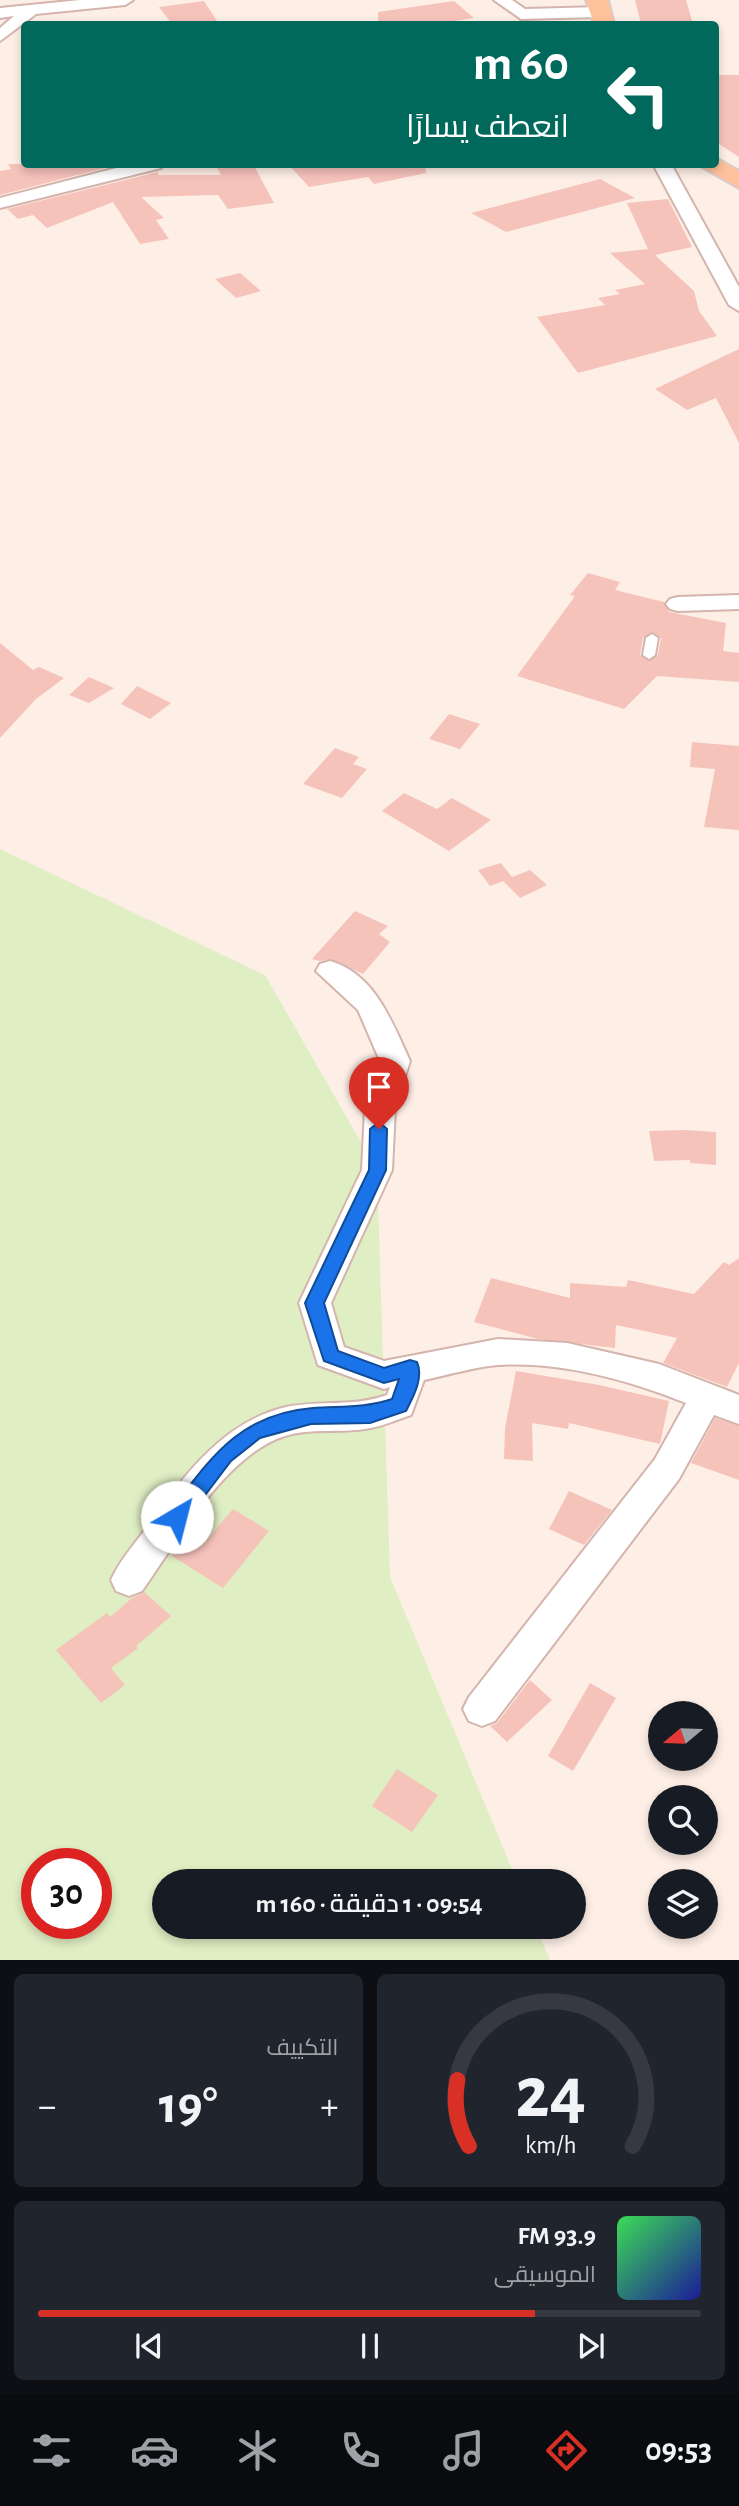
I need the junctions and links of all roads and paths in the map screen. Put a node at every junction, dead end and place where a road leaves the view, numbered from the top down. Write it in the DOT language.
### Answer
graph roads {
  1 [pos="125,0"];
  2 [pos="502,0"];
  3 [pos="31,10"];
  4 [pos="600,12"];
  5 [pos="0,13"];
  6 [pos="0,36"];
  7 [pos="139,168"];
  8 [pos="665,168"];
  9 [pos="716,168"];
  10 [pos="739,181"];
  11 [pos="0,203"];
  12 [pos="739,305"];
  13 [pos="739,602"];
  14 [pos="678,604"];
  15 [pos="652,638"];
  16 [pos="649,655"];
  17 [pos="330,971"];
  18 [pos="410,1368"];
  19 [pos="730,1403"];
  20 [pos="129,1580"];
  21 [pos="482,1709"];
  1 -- 3 [label="street"];
  2 -- 4 [label="street"];
  3 -- 5 [label="street"];
  3 -- 6 [label="street"];
  7 -- 11 [label="street"];
  8 -- 12 [label="street"];
  9 -- 10 [label="main road"];
  13 -- 14 [label="street"];
  15 -- 16 [label="lane"];
  17 -- 18 [label="street"];
  18 -- 19 [label="street"];
  18 -- 20 [label="street"];
  19 -- 21 [label="street"];
}
